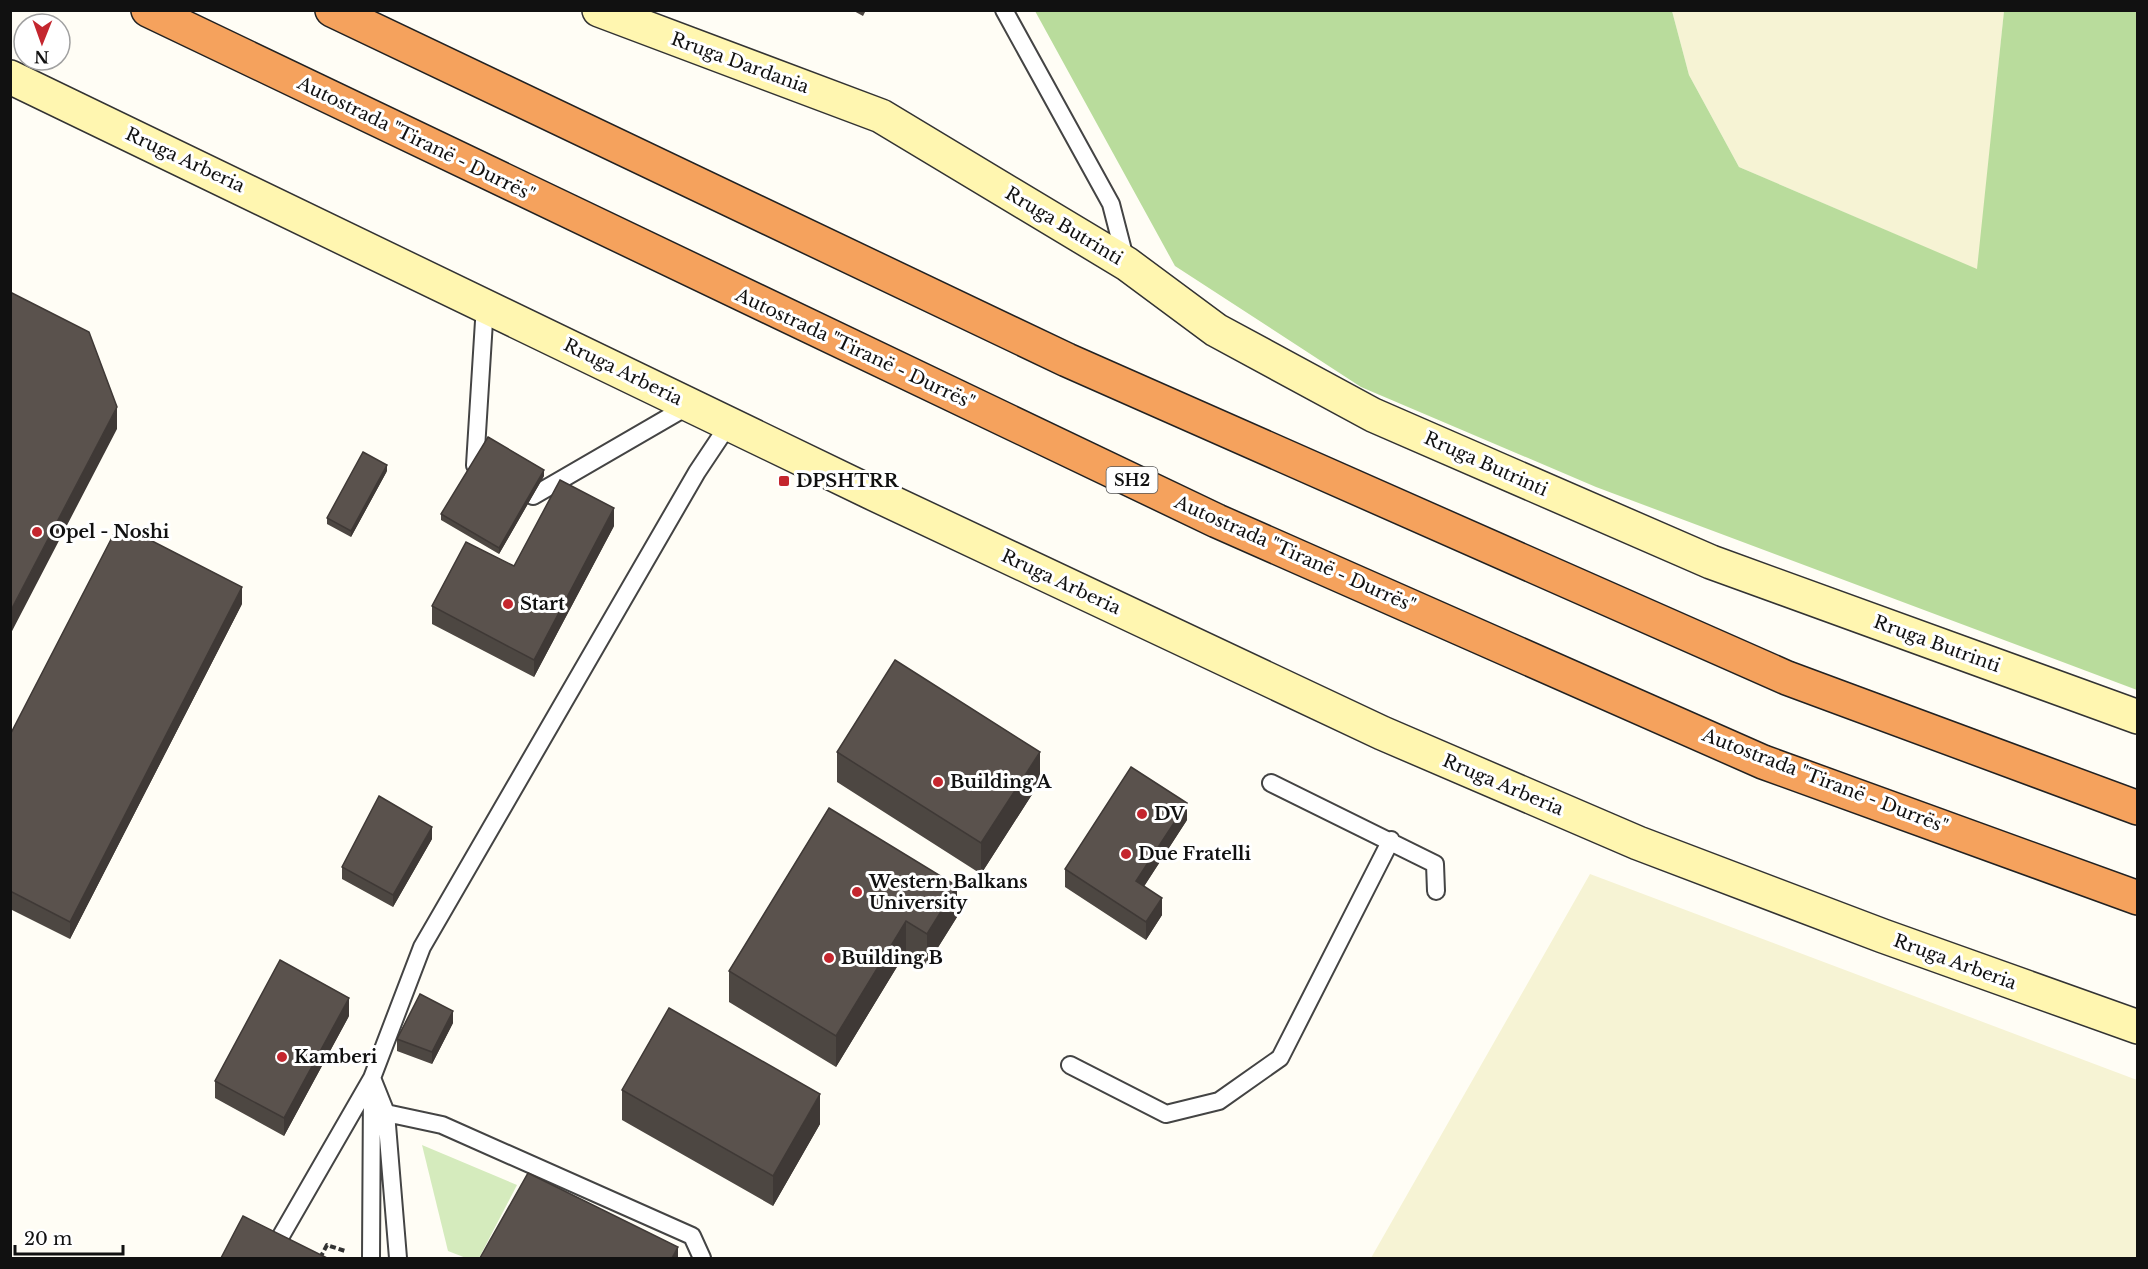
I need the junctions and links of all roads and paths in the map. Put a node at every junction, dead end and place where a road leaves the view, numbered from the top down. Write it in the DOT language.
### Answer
graph roads {
  1 [pos="148,10"];
  2 [pos="332,10"];
  3 [pos="599,10"];
  4 [pos="1004,10"];
  5 [pos="10,77"];
  6 [pos="881,116"];
  7 [pos="1126,264"];
  8 [pos="485,305"];
  9 [pos="690,405"];
  10 [pos="729,424"];
  11 [pos="2138,717"];
  12 [pos="1270,783"];
  13 [pos="2138,808"];
  14 [pos="1390,840"];
  15 [pos="1436,891"];
  16 [pos="2138,898"];
  17 [pos="2138,1027"];
  18 [pos="1070,1065"];
  19 [pos="372,1078"];
  20 [pos="386,1113"];
  21 [pos="274,1248"];
  22 [pos="371,1258"];
  23 [pos="398,1258"];
  24 [pos="702,1258"];
  1 -- 16 [label="highway, Autostrada \"Tiranë - Durrës\" / SH2"];
  2 -- 13 [label="highway"];
  3 -- 6 [label="main road, Rruga Dardania"];
  4 -- 7 [label="lane"];
  5 -- 8 [label="main road, Rruga Arberia"];
  6 -- 7 [label="main road, Rruga Butrinti"];
  7 -- 11 [label="main road, Rruga Butrinti"];
  8 -- 9 [label="main road, Rruga Arberia"];
  8 -- 9 [label="lane"];
  9 -- 10 [label="main road, Rruga Arberia"];
  10 -- 17 [label="main road, Rruga Arberia"];
  10 -- 19 [label="lane"];
  12 -- 14 [label="lane"];
  14 -- 15 [label="lane"];
  14 -- 18 [label="lane"];
  19 -- 20 [label="lane"];
  19 -- 21 [label="lane"];
  19 -- 22 [label="lane"];
  20 -- 23 [label="lane"];
  20 -- 24 [label="lane"];
}
